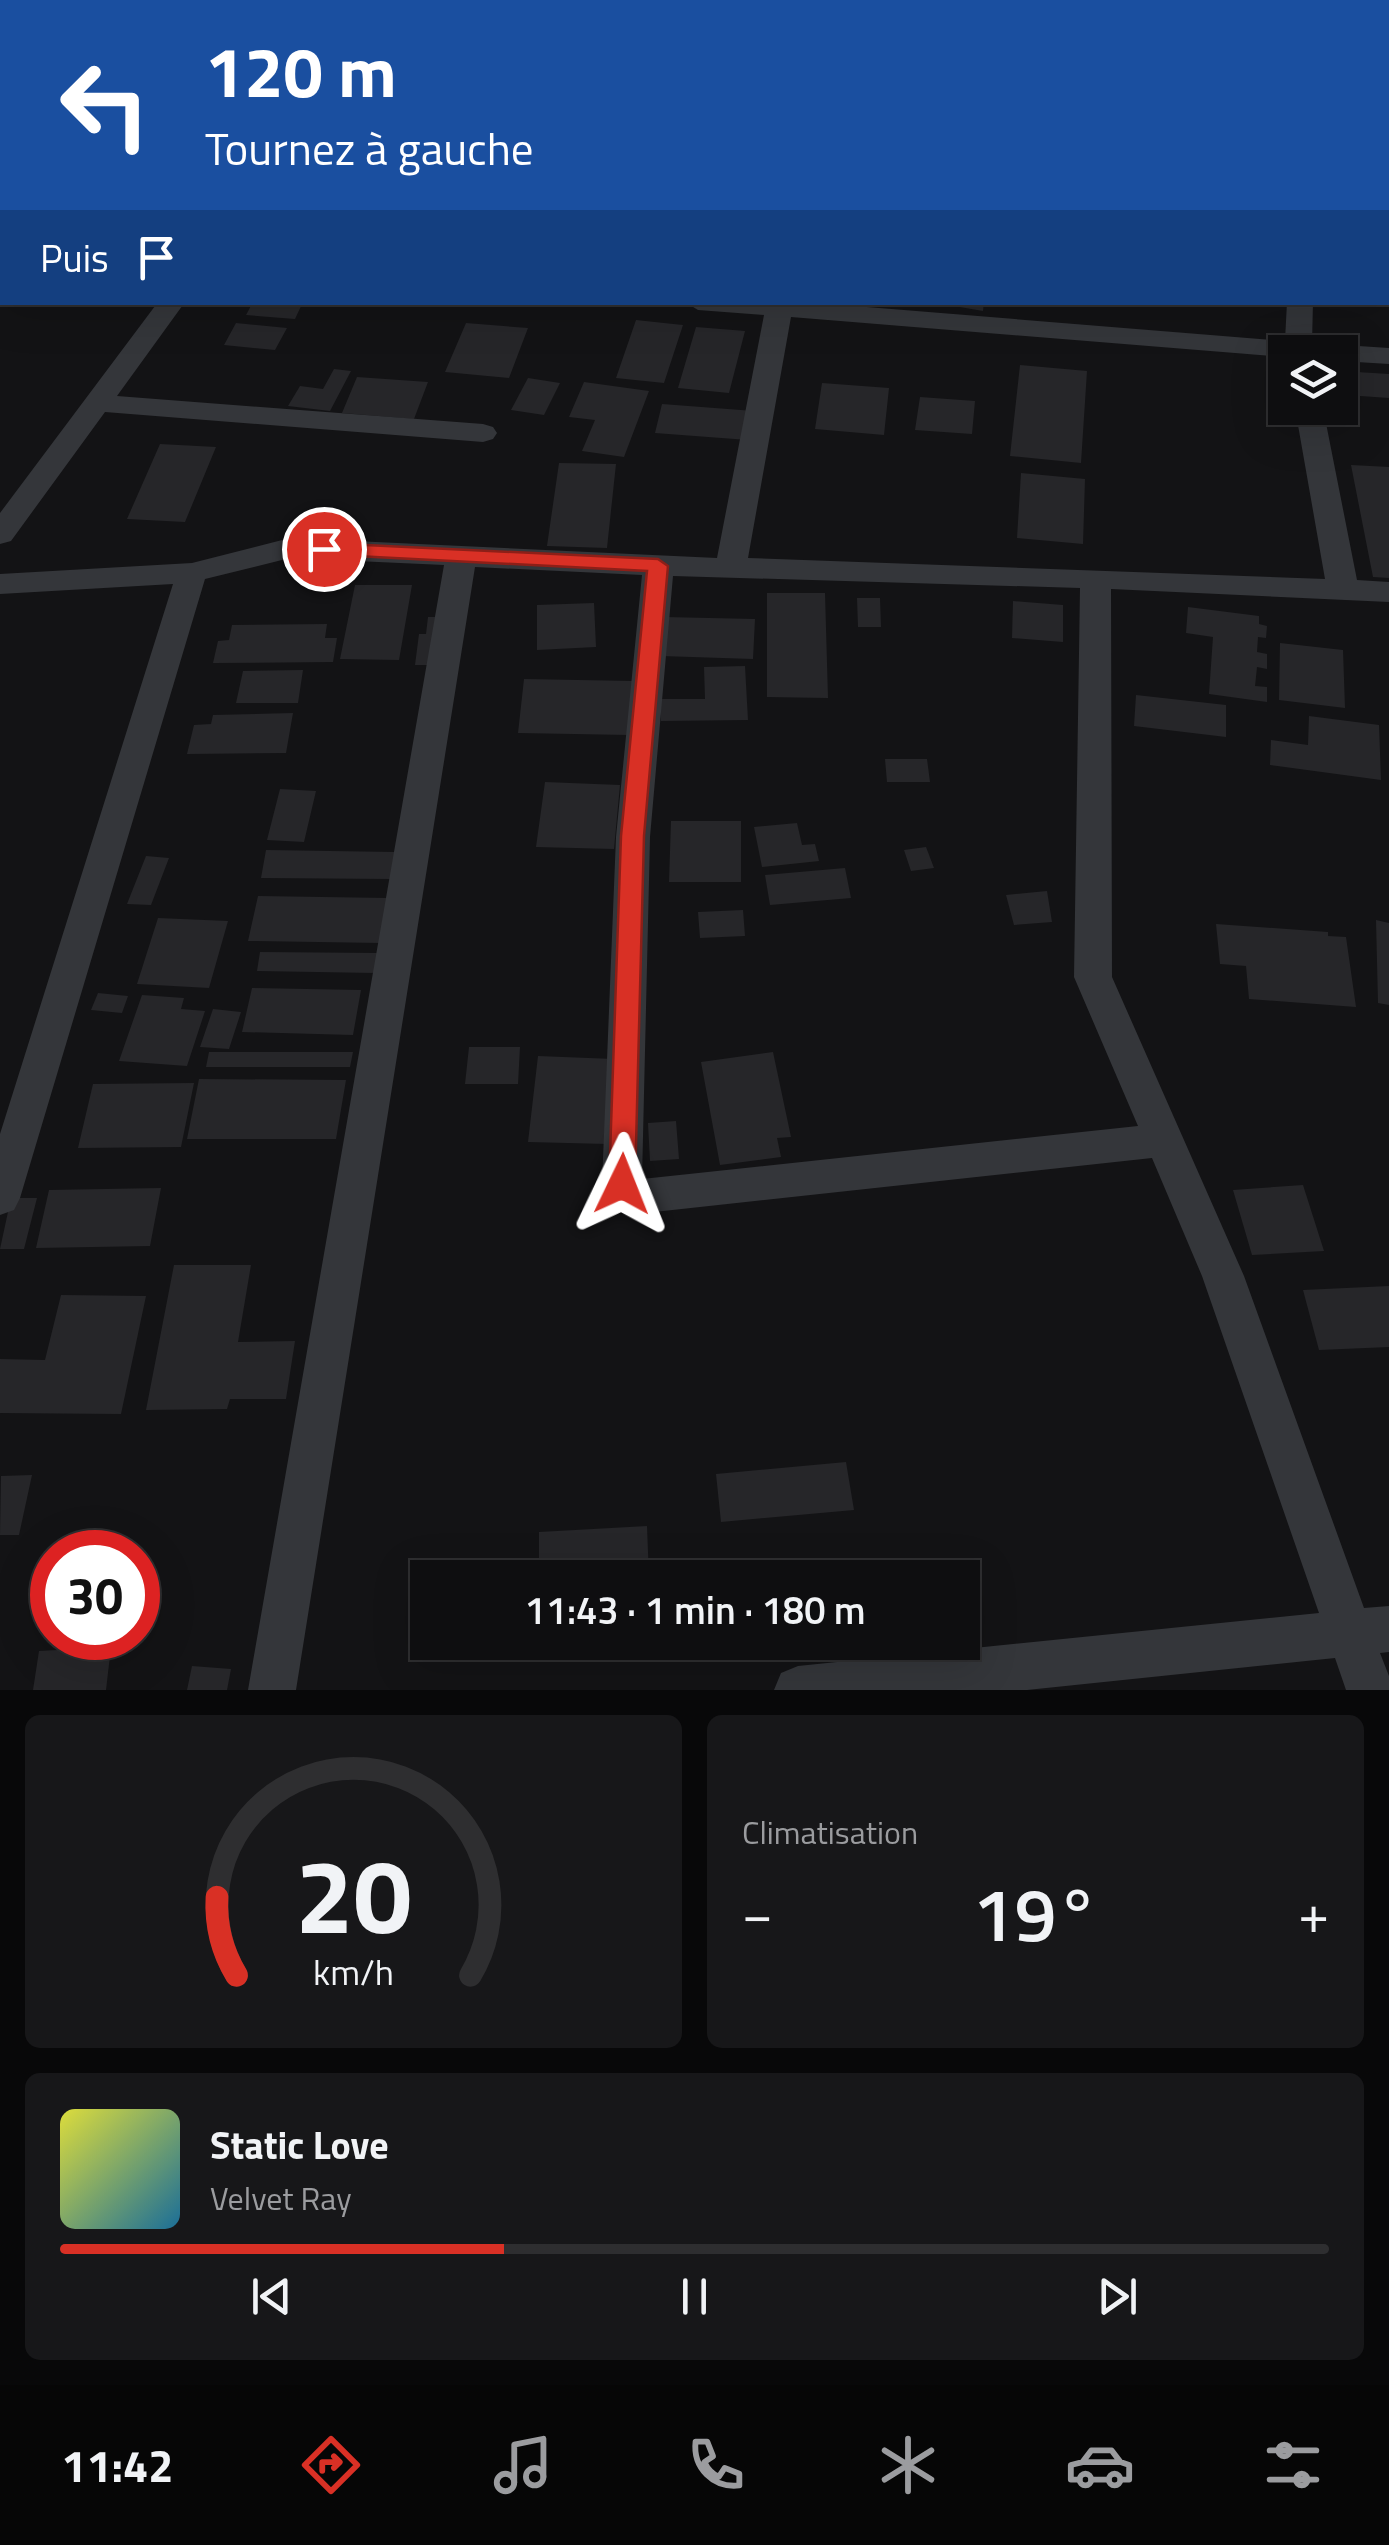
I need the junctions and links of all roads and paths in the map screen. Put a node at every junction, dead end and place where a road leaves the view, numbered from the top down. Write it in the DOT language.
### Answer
graph roads {
  1 [pos="170,305"];
  2 [pos="1300,305"];
  3 [pos="779,306"];
  4 [pos="1304,335"];
  5 [pos="1268,349"];
  6 [pos="1358,355"];
  7 [pos="1389,356"];
  8 [pos="97,404"];
  9 [pos="1312,425"];
  10 [pos="484,433"];
  11 [pos="0,534"];
  12 [pos="460,556"];
  13 [pos="731,565"];
  14 [pos="658,566"];
  15 [pos="192,572"];
  16 [pos="1096,580"];
  17 [pos="0,584"];
  18 [pos="1344,591"];
  19 [pos="1389,592"];
  20 [pos="1164,1140"];
  21 [pos="0,1198"];
  22 [pos="1370,1630"];
  23 [pos="962,1681"];
  24 [pos="272,1690"];
  25 [pos="798,1690"];
  26 [pos="1370,1690"];
  1 -- 8 [label="street"];
  2 -- 4 [label="street"];
  3 -- 5 [label="street"];
  3 -- 13 [label="street"];
  6 -- 7 [label="street"];
  8 -- 10 [label="street"];
  8 -- 11 [label="street"];
  9 -- 18 [label="street"];
  12 -- 14 [label="street"];
  12 -- 15 [label="street"];
  12 -- 24 [label="street"];
  13 -- 14 [label="street"];
  13 -- 16 [label="street"];
  14 -- 20 [label="street"];
  15 -- 17 [label="street"];
  15 -- 21 [label="street"];
  16 -- 18 [label="street"];
  16 -- 20 [label="street"];
  18 -- 19 [label="street"];
  20 -- 22 [label="street"];
  22 -- 23 [label="street"];
  22 -- 26 [label="street"];
  23 -- 25 [label="street"];
}
